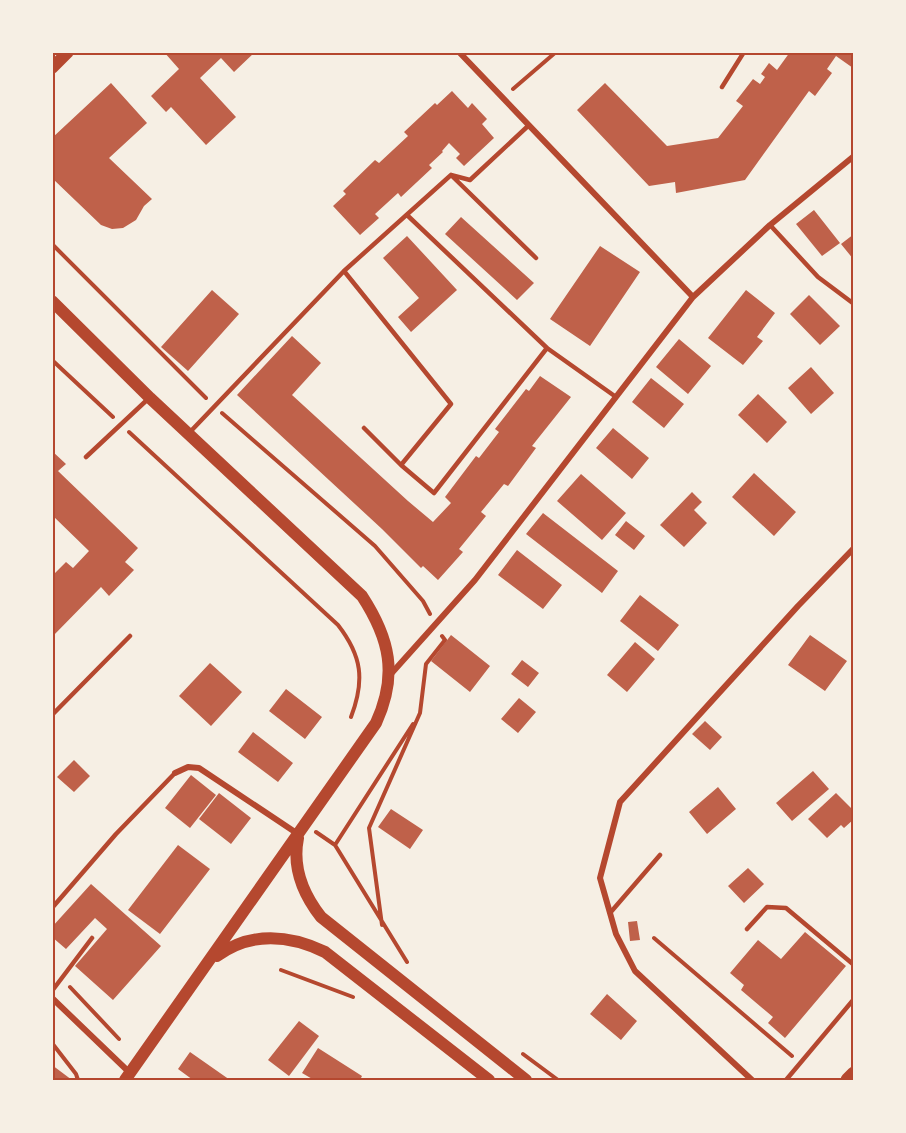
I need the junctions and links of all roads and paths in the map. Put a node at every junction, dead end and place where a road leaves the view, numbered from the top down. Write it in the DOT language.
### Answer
graph roads {
  1 [pos="68,52"];
  2 [pos="459,52"];
  3 [pos="556,52"];
  4 [pos="744,52"];
  5 [pos="52,68"];
  6 [pos="722,87"];
  7 [pos="502,99"];
  8 [pos="528,126"];
  9 [pos="854,156"];
  10 [pos="451,175"];
  11 [pos="407,215"];
  12 [pos="770,225"];
  13 [pos="52,244"];
  14 [pos="536,258"];
  15 [pos="344,271"];
  16 [pos="693,297"];
  17 [pos="52,301"];
  18 [pos="854,304"];
  19 [pos="547,348"];
  20 [pos="52,360"];
  21 [pos="616,397"];
  22 [pos="150,398"];
  23 [pos="214,406"];
  24 [pos="120,424"];
  25 [pos="364,428"];
  26 [pos="188,434"];
  27 [pos="86,457"];
  28 [pos="401,465"];
  29 [pos="854,549"];
  30 [pos="436,625"];
  31 [pos="130,636"];
  32 [pos="390,675"];
  33 [pos="420,713"];
  34 [pos="52,715"];
  35 [pos="351,717"];
  36 [pos="175,773"];
  37 [pos="298,834"];
  38 [pos="660,855"];
  39 [pos="52,908"];
  40 [pos="610,913"];
  41 [pos="382,925"];
  42 [pos="747,929"];
  43 [pos="92,938"];
  44 [pos="654,938"];
  45 [pos="209,963"];
  46 [pos="854,965"];
  47 [pos="411,968"];
  48 [pos="281,970"];
  49 [pos="62,978"];
  50 [pos="52,991"];
  51 [pos="52,998"];
  52 [pos="854,999"];
  53 [pos="362,1000"];
  54 [pos="119,1039"];
  55 [pos="52,1043"];
  56 [pos="521,1052"];
  57 [pos="801,1064"];
  58 [pos="854,1074"];
  59 [pos="128,1077"];
  60 [pos="78,1080"];
  61 [pos="489,1080"];
  62 [pos="526,1080"];
  63 [pos="558,1080"];
  64 [pos="752,1080"];
  65 [pos="786,1080"];
  66 [pos="848,1080"];
  1 -- 5 [label="main road"];
  2 -- 7 [label="street"];
  3 -- 7 [label="path"];
  4 -- 6 [label="lane"];
  7 -- 8 [label="street"];
  8 -- 10 [label="lane"];
  8 -- 16 [label="street"];
  9 -- 12 [label="street"];
  10 -- 11 [label="lane"];
  10 -- 14 [label="lane"];
  11 -- 15 [label="lane"];
  11 -- 19 [label="lane"];
  12 -- 16 [label="street"];
  12 -- 18 [label="lane"];
  13 -- 23 [label="path"];
  15 -- 23 [label="lane"];
  15 -- 28 [label="lane"];
  16 -- 21 [label="street"];
  17 -- 22 [label="main road"];
  19 -- 21 [label="lane"];
  19 -- 28 [label="lane"];
  20 -- 24 [label="path"];
  21 -- 30 [label="street"];
  22 -- 24 [label="lane"];
  22 -- 26 [label="main road"];
  23 -- 26 [label="lane"];
  23 -- 30 [label="path"];
  24 -- 27 [label="lane"];
  24 -- 35 [label="path"];
  25 -- 28 [label="lane"];
  26 -- 32 [label="main road"];
  29 -- 40 [label="street"];
  30 -- 32 [label="street"];
  30 -- 33 [label="path"];
  31 -- 34 [label="lane"];
  32 -- 37 [label="main road"];
  33 -- 41 [label="path"];
  33 -- 41 [label="path"];
  36 -- 37 [label="street"];
  36 -- 39 [label="lane"];
  37 -- 45 [label="main road"];
  37 -- 62 [label="main road"];
  38 -- 40 [label="lane"];
  40 -- 64 [label="street"];
  41 -- 47 [label="path"];
  42 -- 46 [label="lane"];
  43 -- 49 [label="lane"];
  44 -- 57 [label="path"];
  45 -- 59 [label="main road"];
  45 -- 61 [label="main road"];
  48 -- 53 [label="path"];
  49 -- 50 [label="lane"];
  49 -- 54 [label="path"];
  51 -- 59 [label="street"];
  52 -- 57 [label="lane"];
  55 -- 60 [label="path"];
  56 -- 63 [label="path"];
  57 -- 65 [label="lane"];
  58 -- 66 [label="main road"];
}
